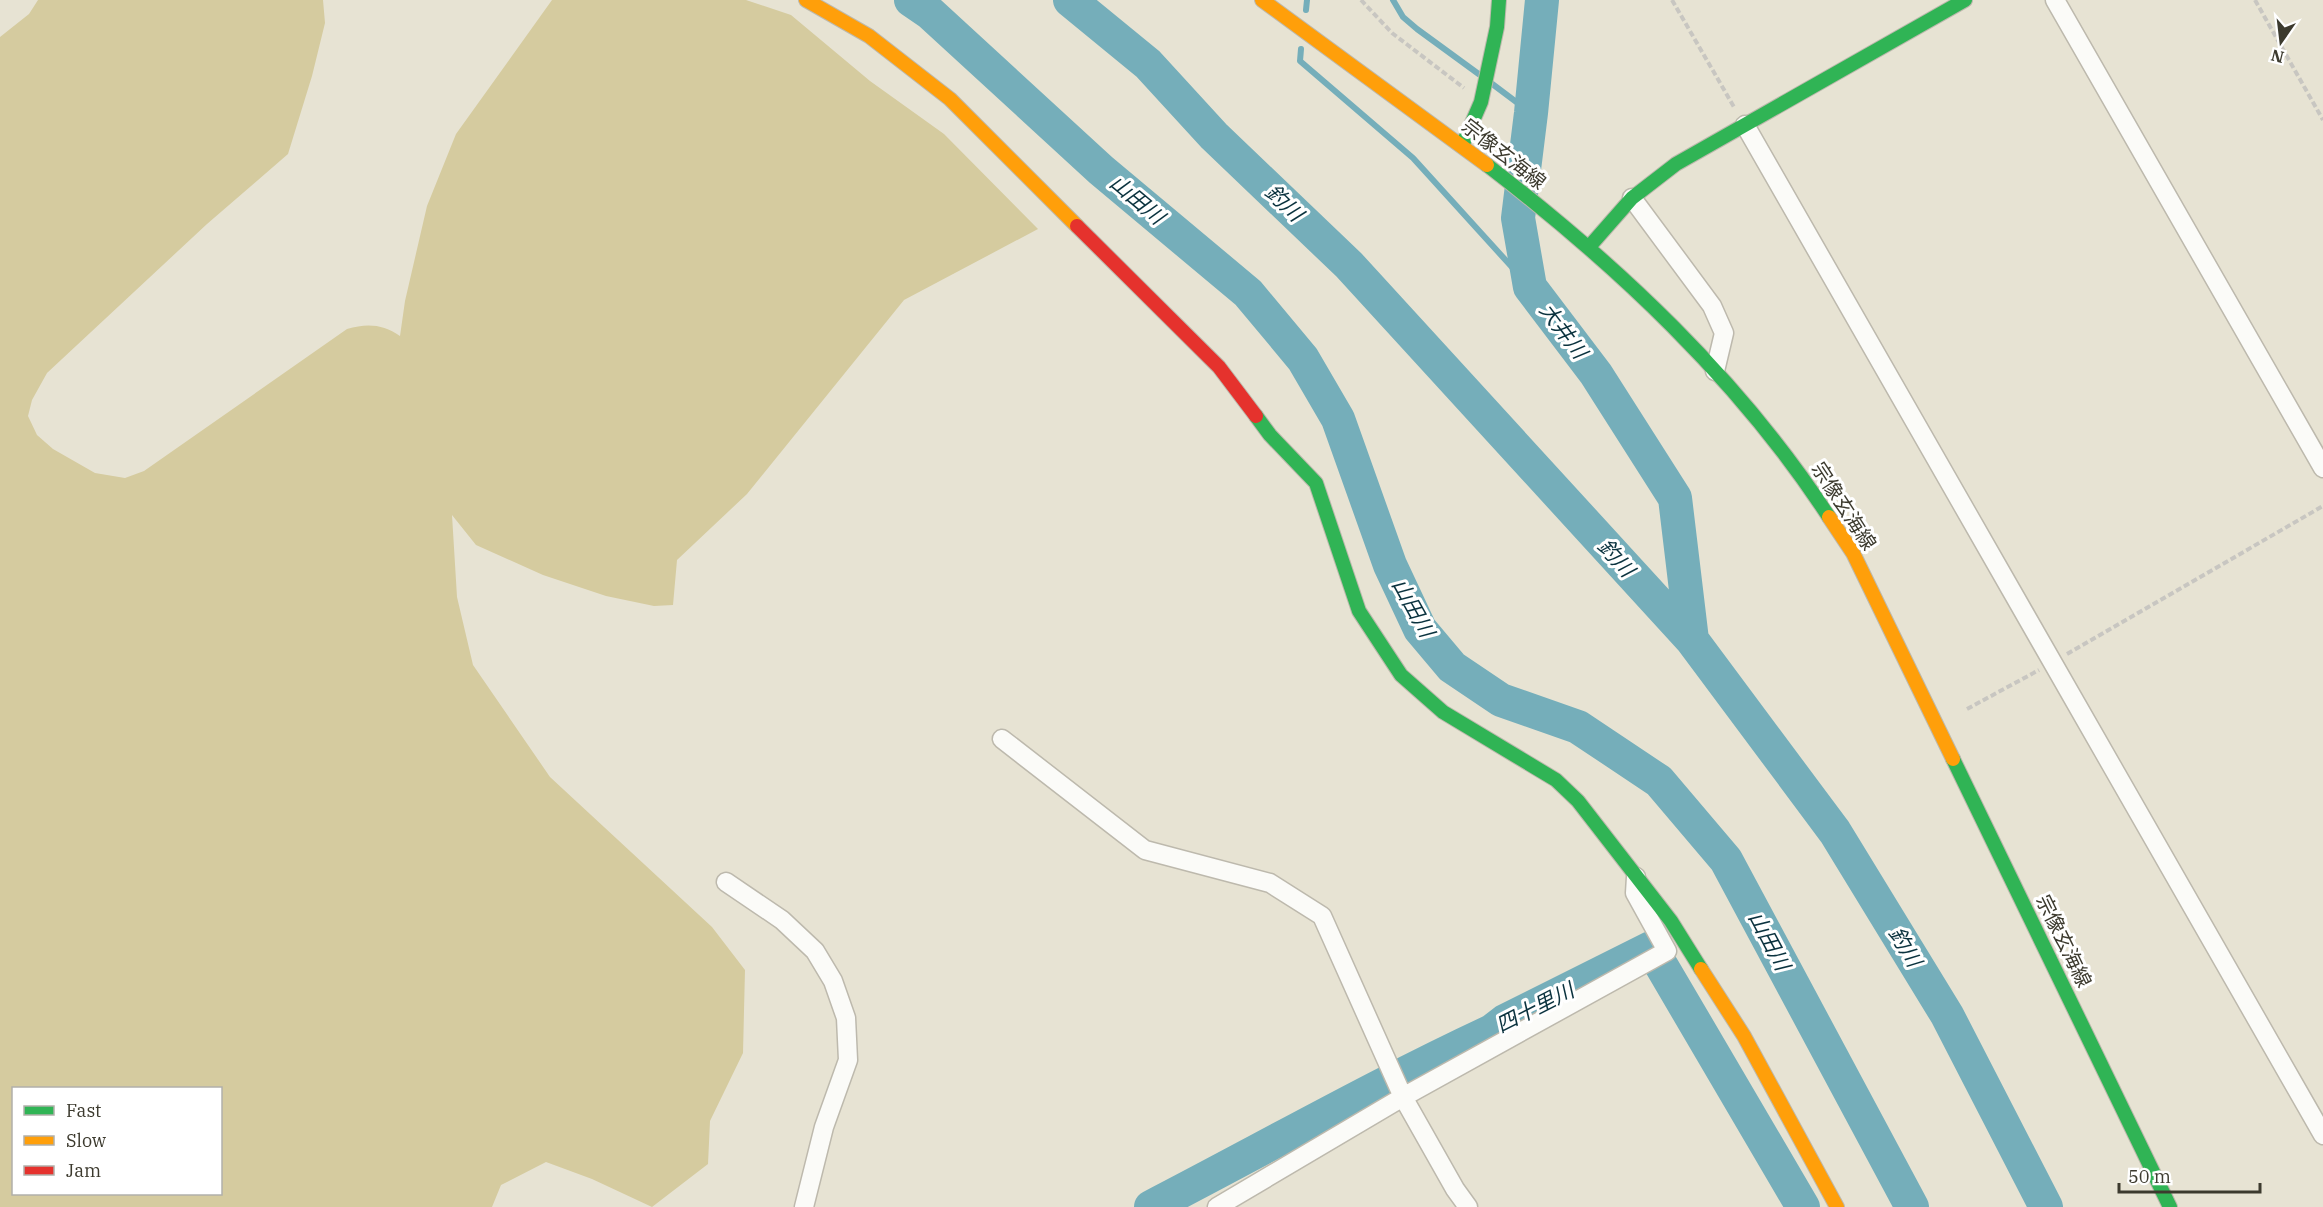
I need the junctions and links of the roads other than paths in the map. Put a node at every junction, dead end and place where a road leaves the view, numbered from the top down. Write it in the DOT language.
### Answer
graph roads {
  1 [pos="806,0"];
  2 [pos="1262,0"];
  3 [pos="1499,0"];
  4 [pos="1965,0"];
  5 [pos="2055,0"];
  6 [pos="1745,125"];
  7 [pos="1462,146"];
  8 [pos="1632,198"];
  9 [pos="1589,247"];
  10 [pos="1715,371"];
  11 [pos="2323,468"];
  12 [pos="1002,739"];
  13 [pos="1636,877"];
  14 [pos="726,882"];
  15 [pos="1403,1097"];
  16 [pos="2323,1135"];
  17 [pos="804,1207"];
  18 [pos="1217,1207"];
  19 [pos="1468,1207"];
  20 [pos="1837,1207"];
  21 [pos="2170,1207"];
  1 -- 13 [label="street"];
  2 -- 7 [label="street, 宗像玄海線"];
  3 -- 7 [label="street"];
  4 -- 6 [label="street"];
  5 -- 11 [label="street"];
  6 -- 8 [label="street"];
  6 -- 16 [label="street"];
  7 -- 9 [label="street, 宗像玄海線"];
  8 -- 9 [label="street"];
  8 -- 10 [label="street"];
  9 -- 10 [label="street, 宗像玄海線"];
  10 -- 21 [label="street, 宗像玄海線"];
  12 -- 15 [label="street"];
  13 -- 15 [label="street"];
  13 -- 20 [label="street"];
  14 -- 17 [label="street"];
  15 -- 18 [label="street"];
  15 -- 19 [label="street"];
}
